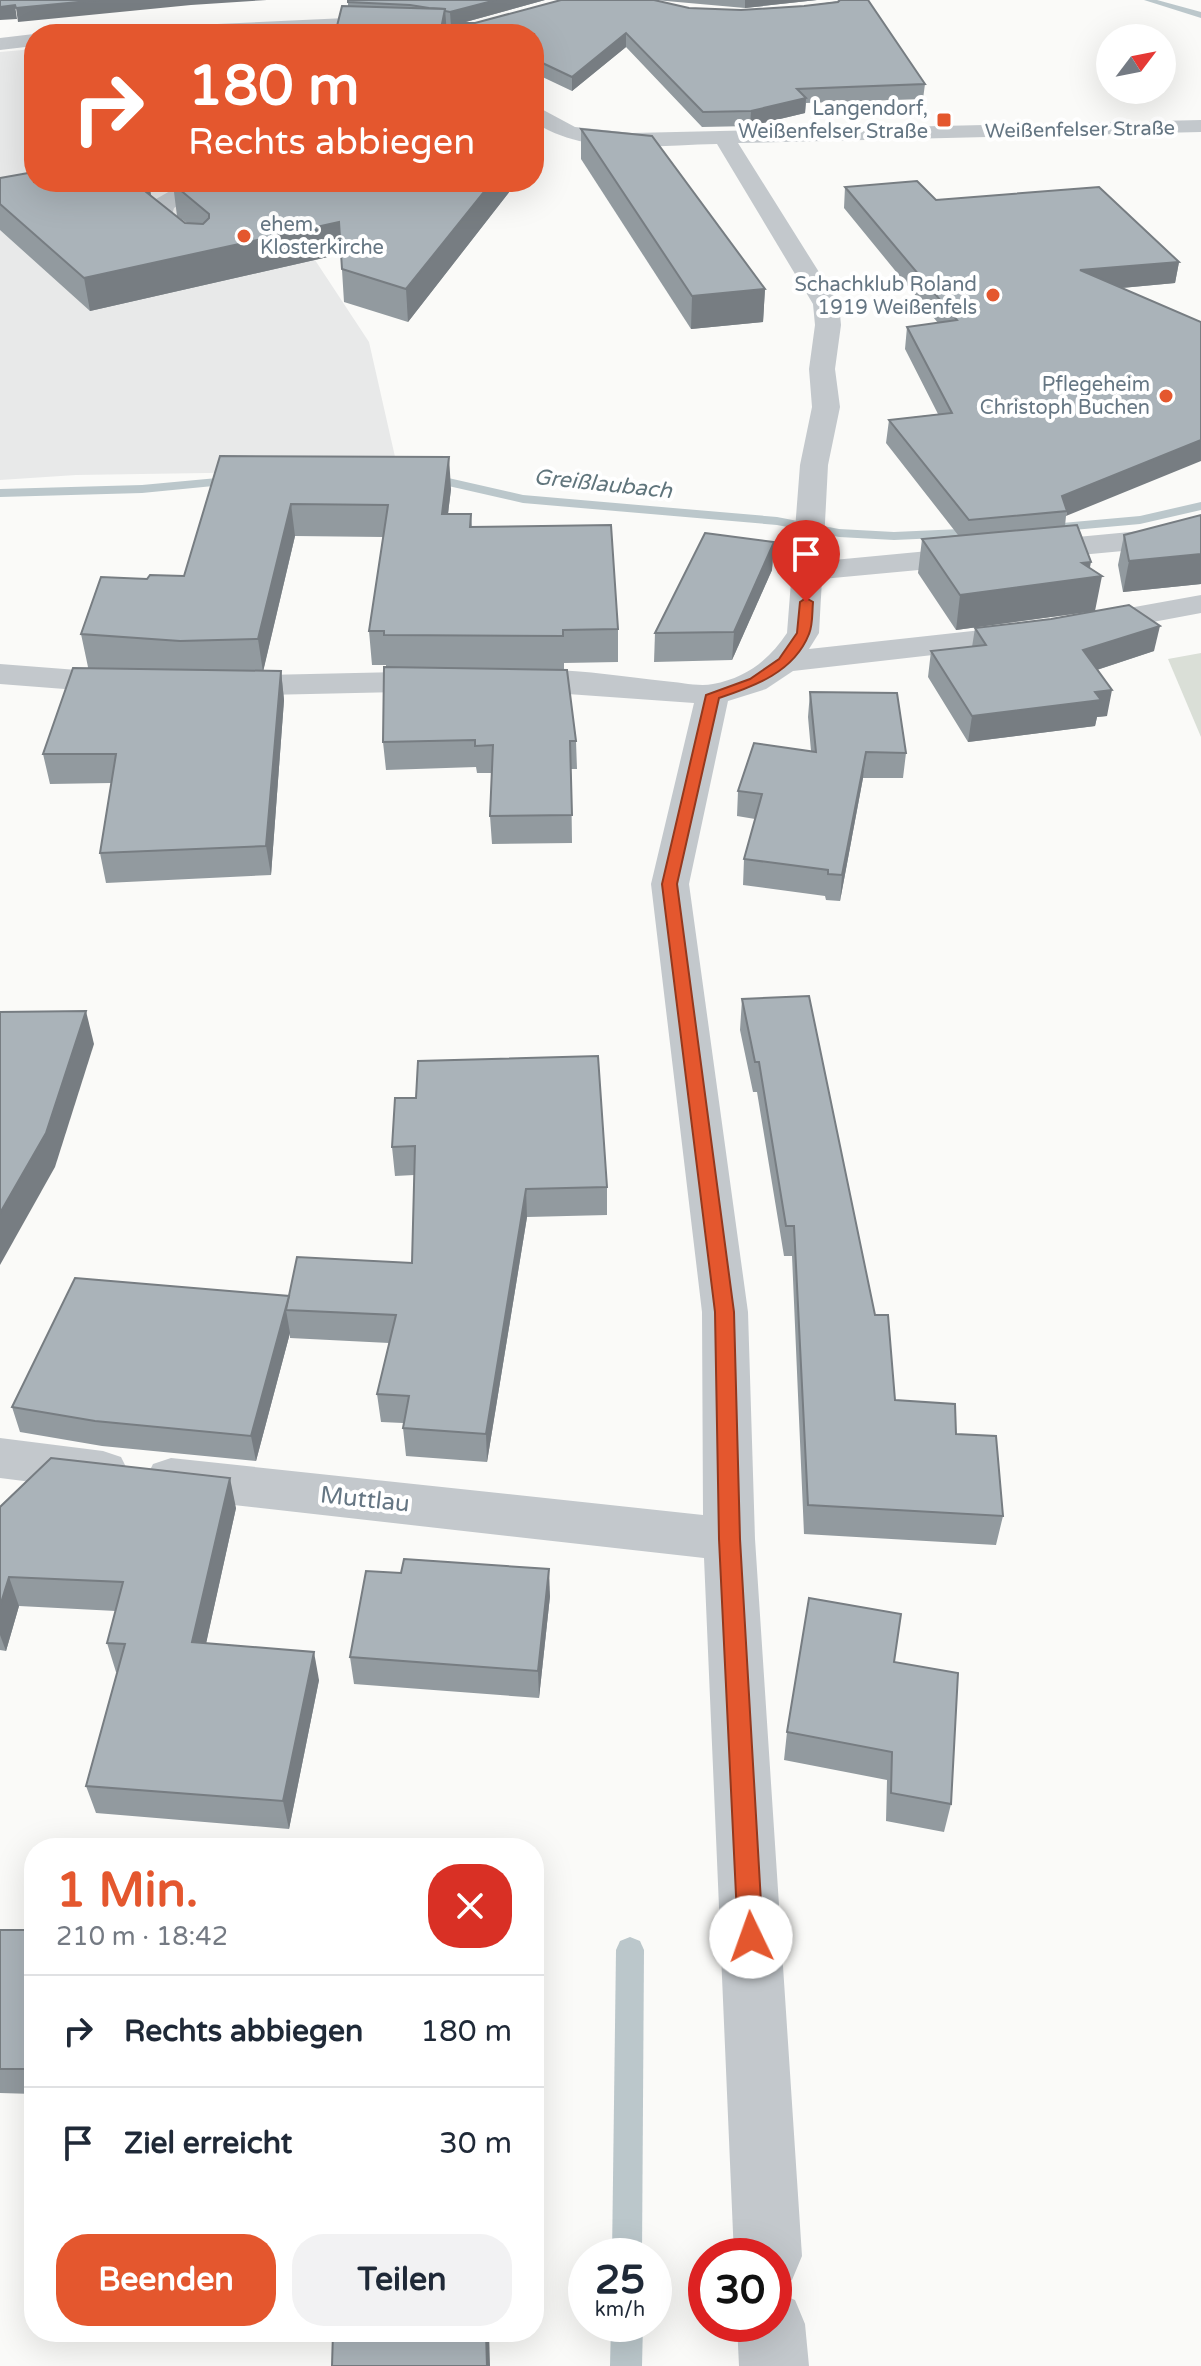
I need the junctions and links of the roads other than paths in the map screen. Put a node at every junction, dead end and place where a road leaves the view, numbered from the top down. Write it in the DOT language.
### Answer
graph roads {
  1 [pos="24,41"];
  2 [pos="0,44"];
  3 [pos="544,121"];
  4 [pos="1201,126"];
  5 [pos="570,132"];
  6 [pos="724,138"];
  7 [pos="544,139"];
  8 [pos="185,192"];
  9 [pos="199,248"];
  10 [pos="1201,531"];
  11 [pos="809,545"];
  12 [pos="1201,604"];
  13 [pos="784,662"];
  14 [pos="0,674"];
  15 [pos="713,695"];
  16 [pos="2,1464"];
  17 [pos="729,1539"];
  18 [pos="767,2238"];
  19 [pos="772,2342"];
  20 [pos="774,2366"];
  1 -- 2 [label="street"];
  3 -- 5 [label="street, Weißenfelser Straße"];
  4 -- 6 [label="street, Weißenfelser Straße"];
  5 -- 6 [label="street, Weißenfelser Straße"];
  5 -- 7 [label="street"];
  6 -- 11 [label="street"];
  8 -- 9 [label="street"];
  10 -- 11 [label="street"];
  11 -- 13 [label="street"];
  12 -- 13 [label="street"];
  13 -- 15 [label="street"];
  14 -- 15 [label="street"];
  15 -- 17 [label="street"];
  16 -- 17 [label="street, Muttlau"];
  17 -- 18 [label="street"];
  19 -- 20 [label="street"];
}
